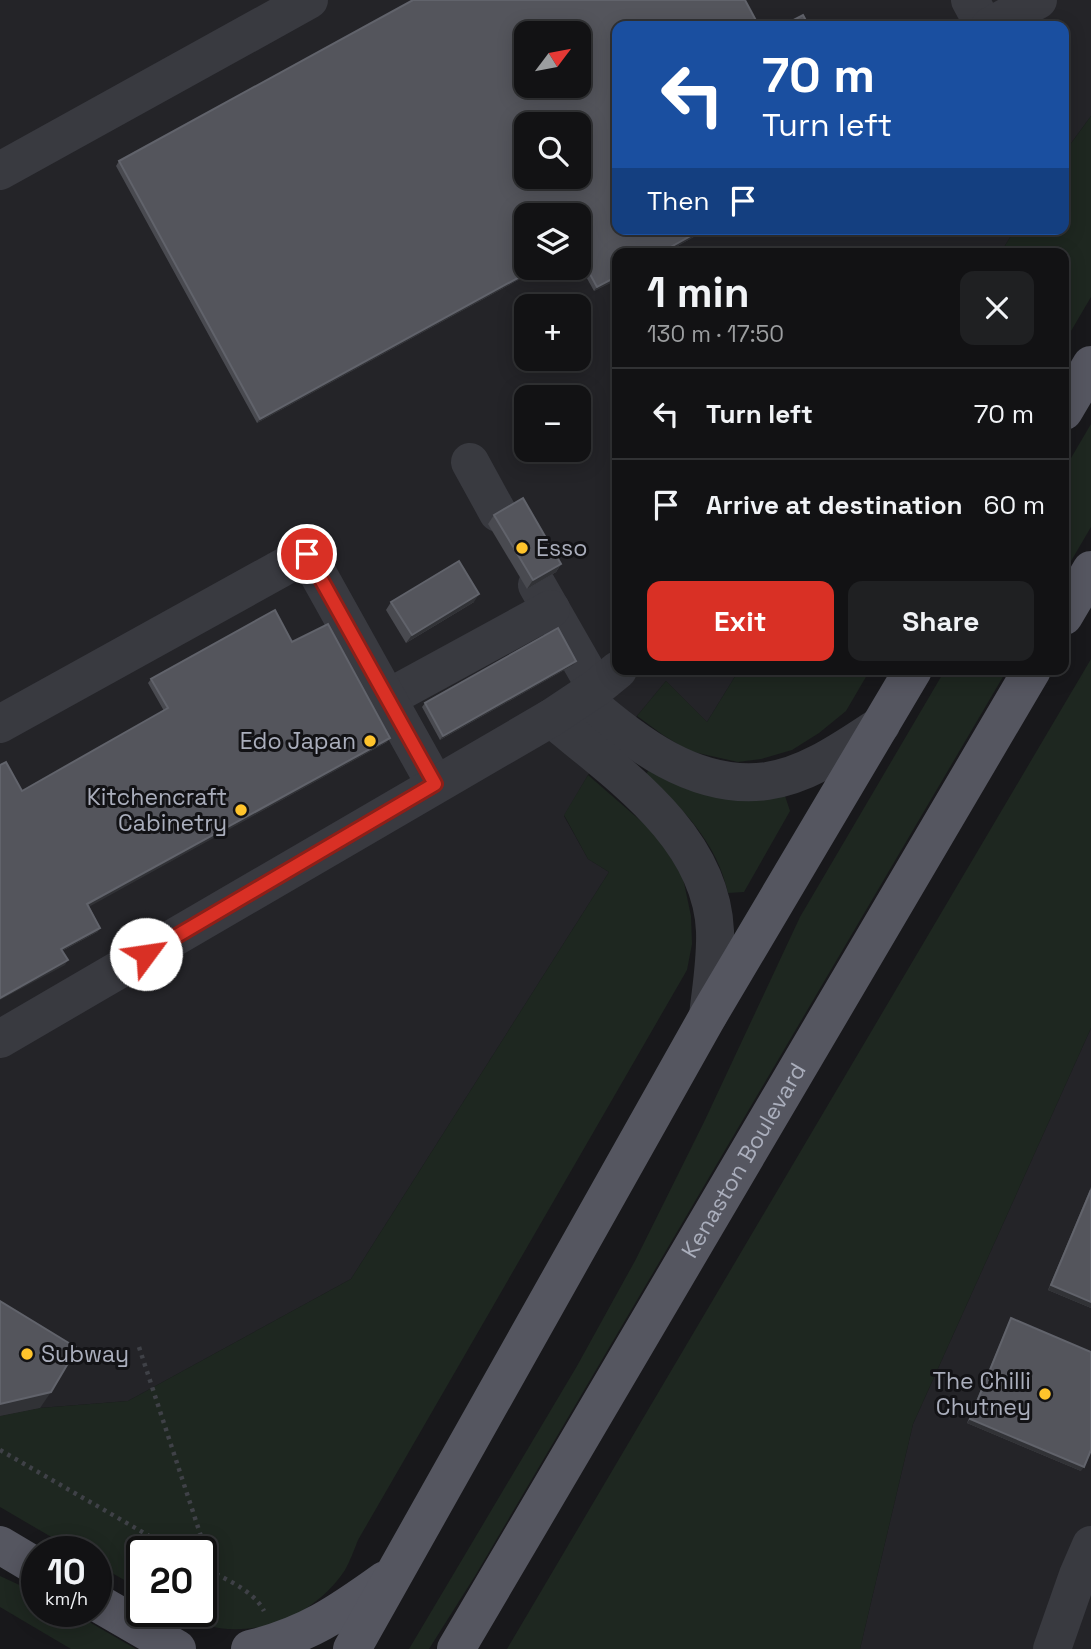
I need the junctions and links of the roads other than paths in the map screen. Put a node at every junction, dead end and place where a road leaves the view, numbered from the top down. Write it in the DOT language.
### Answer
graph roads {
  1 [pos="309,0"];
  2 [pos="970,0"];
  3 [pos="1038,0"];
  4 [pos="981,21"];
  5 [pos="999,21"];
  6 [pos="0,171"];
  7 [pos="1091,365"];
  8 [pos="1069,402"];
  9 [pos="470,462"];
  10 [pos="498,513"];
  11 [pos="1091,570"];
  12 [pos="1069,607"];
  13 [pos="910,675"];
  14 [pos="1029,675"];
  15 [pos="599,685"];
  16 [pos="388,698"];
  17 [pos="551,718"];
  18 [pos="0,724"];
  19 [pos="881,725"];
  20 [pos="435,784"];
  21 [pos="708,1016"];
  22 [pos="0,1039"];
  23 [pos="0,1545"];
  24 [pos="1091,1545"];
  25 [pos="21,1557"];
  26 [pos="398,1570"];
  27 [pos="112,1611"];
  28 [pos="466,1641"];
  29 [pos="177,1649"];
  30 [pos="250,1649"];
  31 [pos="352,1649"];
  32 [pos="1052,1649"];
  1 -- 6 [label="lane"];
  2 -- 4 [label="lane"];
  3 -- 5 [label="lane"];
  7 -- 8 [label="main road"];
  9 -- 10 [label="lane"];
  11 -- 12 [label="main road"];
  13 -- 19 [label="main road"];
  14 -- 28 [label="main road, Kenaston Boulevard"];
  15 -- 16 [label="lane"];
  15 -- 17 [label="lane"];
  15 -- 19 [label="lane"];
  16 -- 18 [label="lane"];
  16 -- 20 [label="lane"];
  17 -- 20 [label="lane"];
  17 -- 21 [label="lane"];
  19 -- 21 [label="main road"];
  20 -- 22 [label="lane"];
  21 -- 26 [label="main road"];
  23 -- 25 [label="main road"];
  24 -- 32 [label="lane"];
  26 -- 30 [label="main road"];
  26 -- 31 [label="main road"];
  27 -- 29 [label="main road"];
}
